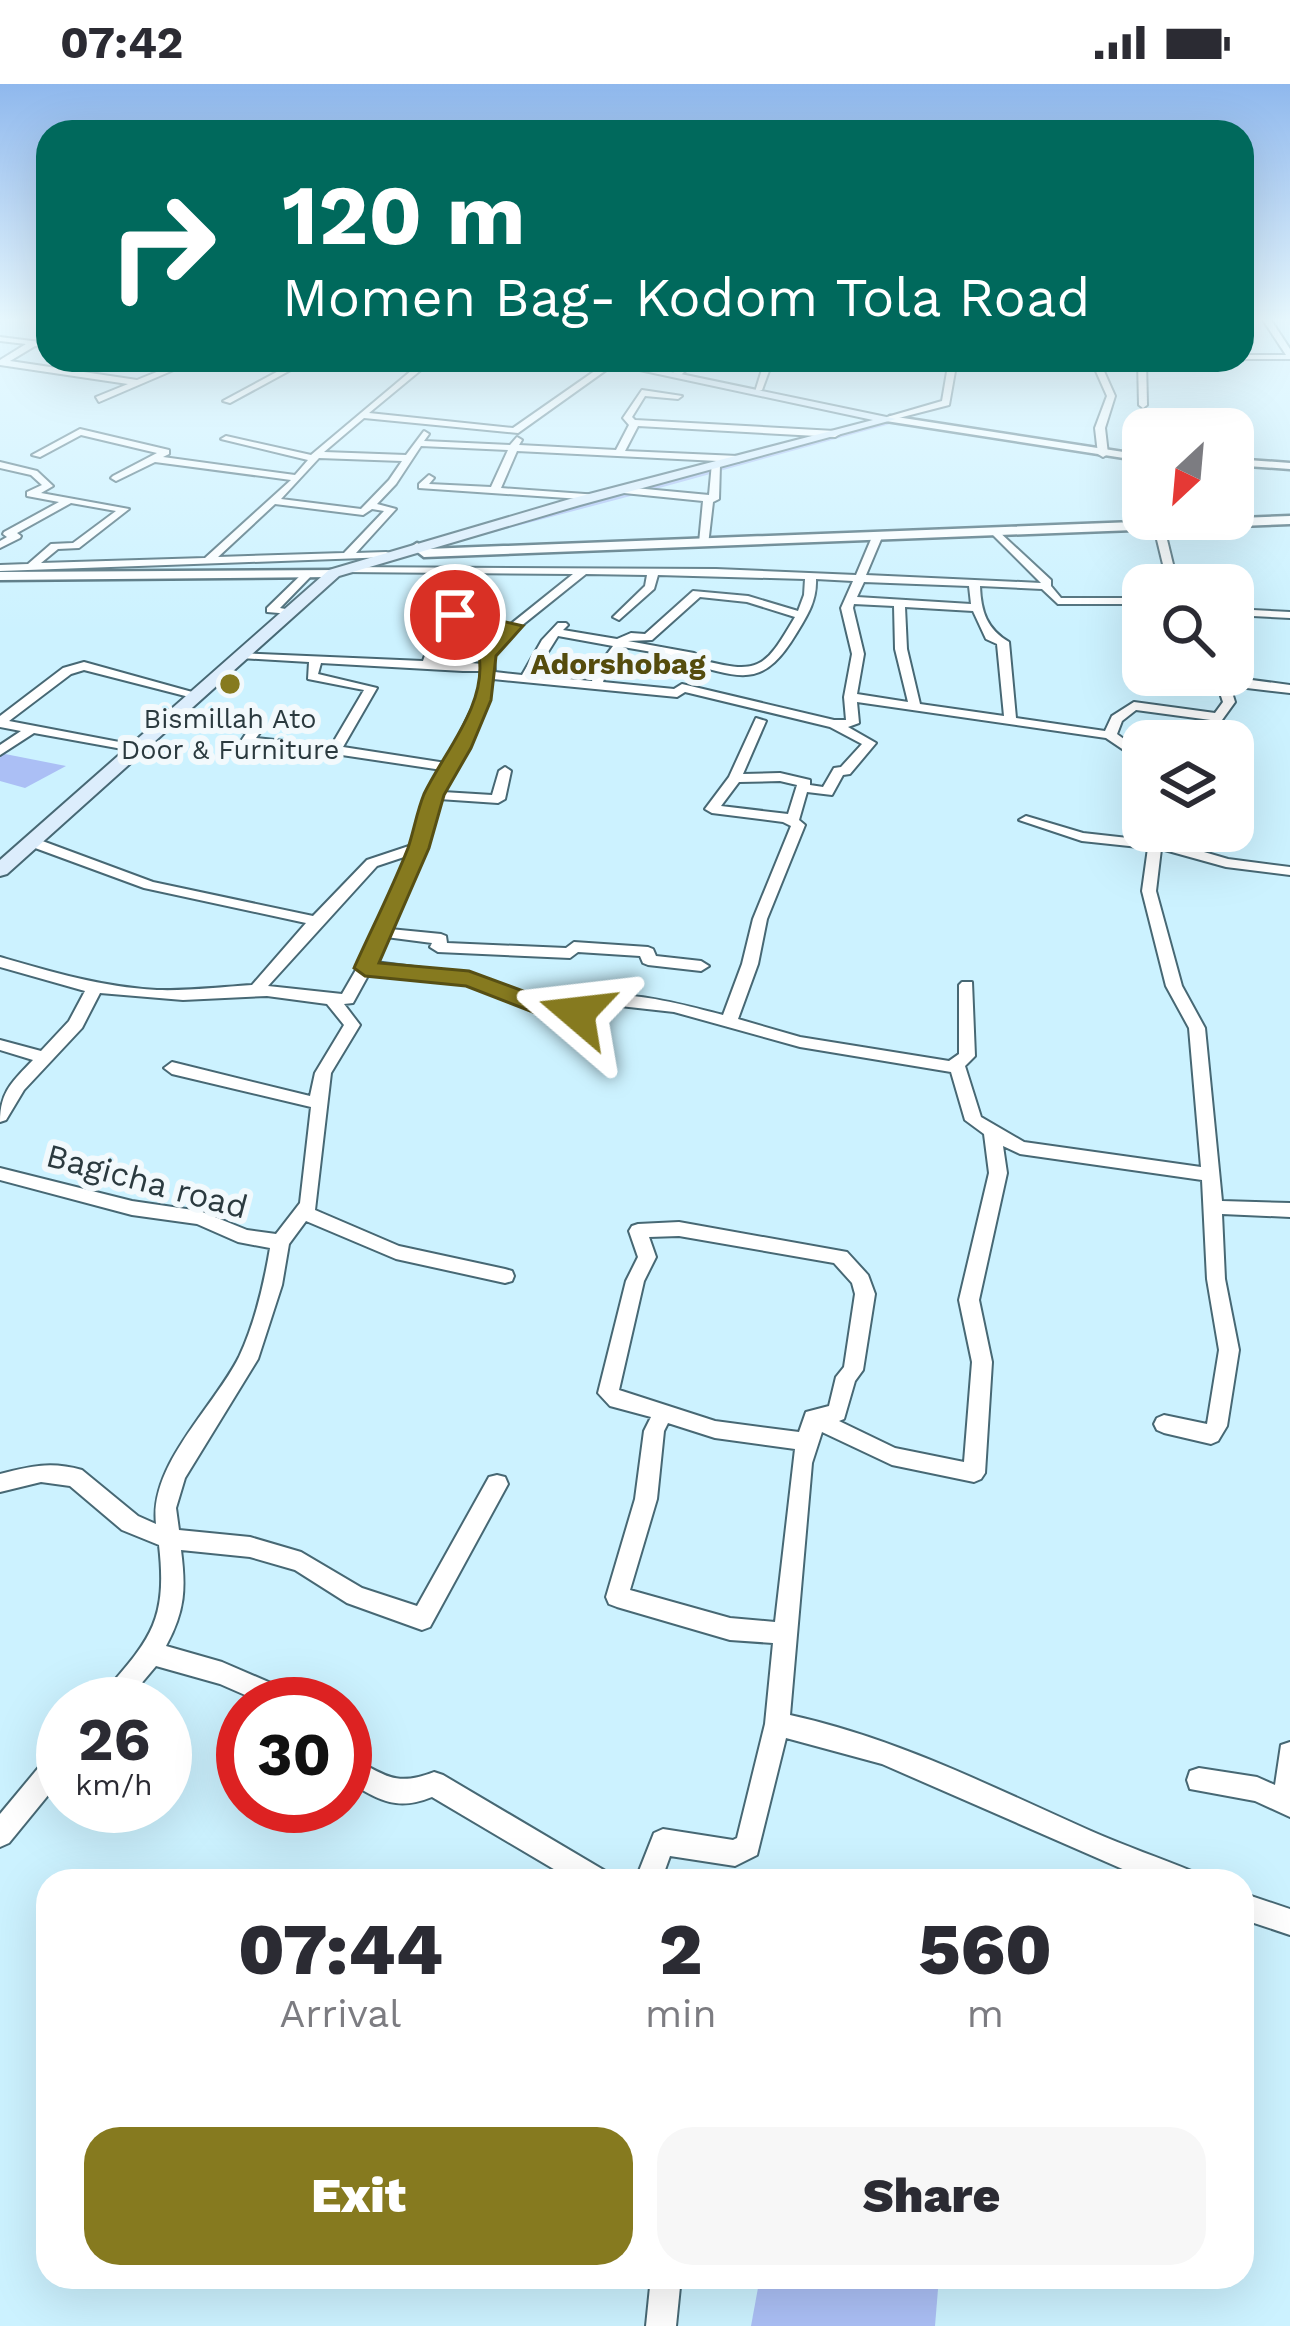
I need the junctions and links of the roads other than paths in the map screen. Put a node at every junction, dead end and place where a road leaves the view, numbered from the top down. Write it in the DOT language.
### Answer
graph roads {
  1 [pos="354,422"];
  2 [pos="407,422"];
  3 [pos="527,422"];
  4 [pos="880,422"];
  5 [pos="906,422"];
  6 [pos="1102,422"];
  7 [pos="634,423"];
  8 [pos="430,425"];
  9 [pos="835,434"];
  10 [pos="519,436"];
  11 [pos="226,440"];
  12 [pos="417,443"];
  13 [pos="513,448"];
  14 [pos="620,451"];
  15 [pos="37,454"];
  16 [pos="1103,454"];
  17 [pos="314,456"];
  18 [pos="1122,457"];
  19 [pos="156,458"];
  20 [pos="410,458"];
  21 [pos="738,459"];
  22 [pos="1254,463"];
  23 [pos="0,465"];
  24 [pos="715,465"];
  25 [pos="1290,466"];
  26 [pos="116,478"];
  27 [pos="298,478"];
  28 [pos="429,478"];
  29 [pos="494,490"];
  30 [pos="624,490"];
  31 [pos="596,496"];
  32 [pos="707,498"];
  33 [pos="68,501"];
  34 [pos="271,501"];
  35 [pos="370,506"];
  36 [pos="1290,520"];
  37 [pos="1254,521"];
  38 [pos="1122,524"];
  39 [pos="996,532"];
  40 [pos="877,537"];
  41 [pos="704,543"];
  42 [pos="0,545"];
  43 [pos="420,550"];
  44 [pos="209,560"];
  45 [pos="136,563"];
  46 [pos="345,568"];
  47 [pos="583,571"];
  48 [pos="0,572"];
  49 [pos="25,572"];
  50 [pos="309,573"];
  51 [pos="653,573"];
  52 [pos="196,574"];
  53 [pos="124,575"];
  54 [pos="810,577"];
  55 [pos="860,578"];
  56 [pos="975,584"];
  57 [pos="1045,586"];
  58 [pos="849,599"];
  59 [pos="1122,601"];
  60 [pos="899,604"];
  61 [pos="979,608"];
  62 [pos="286,612"];
  63 [pos="1254,613"];
  64 [pos="801,615"];
  65 [pos="1290,615"];
  66 [pos="620,617"];
  67 [pos="492,620"];
  68 [pos="514,626"];
  69 [pos="624,638"];
  70 [pos="247,655"];
  71 [pos="315,661"];
  72 [pos="692,662"];
  73 [pos="428,664"];
  74 [pos="463,667"];
  75 [pos="489,671"];
  76 [pos="525,680"];
  77 [pos="1254,683"];
  78 [pos="597,684"];
  79 [pos="682,688"];
  80 [pos="1290,689"];
  81 [pos="196,695"];
  82 [pos="1227,696"];
  83 [pos="850,698"];
  84 [pos="915,707"];
  85 [pos="1010,717"];
  86 [pos="200,721"];
  87 [pos="760,721"];
  88 [pos="0,722"];
  89 [pos="834,724"];
  90 [pos="32,729"];
  91 [pos="1110,735"];
  92 [pos="1122,744"];
  93 [pos="135,749"];
  94 [pos="335,750"];
  95 [pos="0,751"];
  96 [pos="448,767"];
  97 [pos="505,771"];
  98 [pos="735,778"];
  99 [pos="802,787"];
  100 [pos="434,795"];
  101 [pos="787,818"];
  102 [pos="1026,820"];
  103 [pos="1122,838"];
  104 [pos="32,842"];
  105 [pos="418,848"];
  106 [pos="1159,852"];
  107 [pos="1197,852"];
  108 [pos="0,870"];
  109 [pos="1290,871"];
  110 [pos="316,921"];
  111 [pos="379,932"];
  112 [pos="0,962"];
  113 [pos="700,966"];
  114 [pos="365,968"];
  115 [pos="967,985"];
  116 [pos="95,987"];
  117 [pos="256,990"];
  118 [pos="333,1000"];
  119 [pos="728,1024"];
  120 [pos="0,1045"];
  121 [pos="45,1058"];
  122 [pos="952,1067"];
  123 [pos="172,1068"];
  124 [pos="320,1096"];
  125 [pos="0,1116"];
  126 [pos="992,1131"];
  127 [pos="0,1174"];
  128 [pos="1211,1175"];
  129 [pos="1213,1207"];
  130 [pos="1290,1210"];
  131 [pos="305,1213"];
  132 [pos="280,1242"];
  133 [pos="506,1276"];
  134 [pos="664,1412"];
  135 [pos="1164,1424"];
  136 [pos="812,1425"];
  137 [pos="0,1483"];
  138 [pos="496,1484"];
  139 [pos="168,1539"];
  140 [pos="783,1633"];
  141 [pos="150,1653"];
  142 [pos="131,1677"];
  143 [pos="231,1677"];
  144 [pos="777,1724"];
  145 [pos="1290,1754"];
  146 [pos="1199,1780"];
  147 [pos="372,1786"];
  148 [pos="36,1791"];
  149 [pos="1287,1804"];
  150 [pos="0,1834"];
  151 [pos="578,1869"];
  152 [pos="653,1869"];
  153 [pos="1149,1869"];
  154 [pos="1254,1910"];
  155 [pos="1290,1922"];
  156 [pos="665,2289"];
  157 [pos="661,2326"];
  1 -- 17 [label="street"];
  2 -- 8 [label="street"];
  3 -- 8 [label="street"];
  4 -- 9 [label="main road"];
  5 -- 16 [label="street"];
  6 -- 16 [label="street"];
  7 -- 9 [label="street"];
  7 -- 14 [label="street"];
  8 -- 12 [label="street"];
  9 -- 21 [label="main road"];
  10 -- 13 [label="street"];
  11 -- 17 [label="street"];
  12 -- 13 [label="street"];
  12 -- 20 [label="street"];
  13 -- 14 [label="street"];
  13 -- 29 [label="street"];
  14 -- 21 [label="street"];
  15 -- 19 [label="street"];
  16 -- 18 [label="street"];
  17 -- 20 [label="street"];
  17 -- 27 [label="street"];
  19 -- 26 [label="street"];
  19 -- 27 [label="street"];
  20 -- 35 [label="street"];
  21 -- 24 [label="main road"];
  22 -- 25 [label="street"];
  23 -- 33 [label="street"];
  24 -- 30 [label="main road"];
  24 -- 32 [label="street"];
  27 -- 34 [label="street"];
  28 -- 29 [label="street"];
  29 -- 31 [label="street"];
  30 -- 31 [label="main road"];
  30 -- 32 [label="street"];
  31 -- 43 [label="main road"];
  32 -- 41 [label="street"];
  33 -- 42 [label="street"];
  33 -- 49 [label="street"];
  34 -- 35 [label="street"];
  34 -- 44 [label="street"];
  35 -- 46 [label="street"];
  36 -- 37 [label="street"];
  38 -- 39 [label="street"];
  39 -- 40 [label="street"];
  39 -- 57 [label="street"];
  40 -- 41 [label="street"];
  40 -- 55 [label="street"];
  41 -- 43 [label="street"];
  43 -- 46 [label="main road"];
  44 -- 45 [label="street"];
  44 -- 46 [label="street"];
  44 -- 52 [label="street"];
  45 -- 49 [label="street"];
  45 -- 53 [label="street"];
  46 -- 47 [label="street"];
  46 -- 50 [label="street"];
  46 -- 62 [label="main road"];
  47 -- 51 [label="street"];
  47 -- 68 [label="street"];
  48 -- 49 [label="street"];
  49 -- 53 [label="street"];
  50 -- 52 [label="street"];
  50 -- 62 [label="street"];
  51 -- 54 [label="street"];
  51 -- 66 [label="street"];
  52 -- 53 [label="street"];
  54 -- 55 [label="street"];
  54 -- 64 [label="street"];
  55 -- 56 [label="street"];
  55 -- 58 [label="street"];
  56 -- 57 [label="street"];
  56 -- 61 [label="street"];
  57 -- 59 [label="street"];
  58 -- 60 [label="street"];
  58 -- 83 [label="street"];
  60 -- 61 [label="street"];
  60 -- 84 [label="street"];
  61 -- 85 [label="street"];
  62 -- 70 [label="main road"];
  63 -- 65 [label="street"];
  64 -- 69 [label="street"];
  64 -- 72 [label="street"];
  67 -- 68 [label="street"];
  67 -- 73 [label="street"];
  67 -- 74 [label="street"];
  68 -- 75 [label="street"];
  69 -- 72 [label="street"];
  69 -- 76 [label="street"];
  69 -- 78 [label="street"];
  70 -- 71 [label="street"];
  70 -- 81 [label="main road"];
  71 -- 73 [label="street"];
  71 -- 94 [label="street"];
  72 -- 79 [label="street"];
  73 -- 74 [label="street"];
  74 -- 75 [label="street"];
  75 -- 76 [label="street"];
  75 -- 96 [label="street"];
  76 -- 78 [label="street"];
  77 -- 80 [label="street"];
  78 -- 79 [label="street"];
  79 -- 89 [label="street"];
  81 -- 88 [label="street"];
  81 -- 93 [label="main road"];
  82 -- 91 [label="street"];
  83 -- 84 [label="street"];
  83 -- 89 [label="street"];
  84 -- 85 [label="street"];
  85 -- 91 [label="street"];
  86 -- 94 [label="street"];
  87 -- 98 [label="street"];
  88 -- 90 [label="street"];
  89 -- 99 [label="street"];
  90 -- 93 [label="street"];
  90 -- 95 [label="street"];
  91 -- 92 [label="street"];
  93 -- 104 [label="main road"];
  94 -- 96 [label="street"];
  96 -- 100 [label="street"];
  97 -- 100 [label="street"];
  98 -- 99 [label="street"];
  98 -- 101 [label="street"];
  99 -- 101 [label="street"];
  100 -- 105 [label="street"];
  101 -- 119 [label="street"];
  102 -- 103 [label="street"];
  104 -- 108 [label="main road"];
  104 -- 110 [label="street"];
  105 -- 110 [label="street"];
  105 -- 111 [label="street"];
  106 -- 128 [label="street"];
  107 -- 109 [label="street"];
  110 -- 117 [label="street"];
  111 -- 113 [label="street"];
  111 -- 114 [label="street"];
  112 -- 116 [label="street"];
  114 -- 118 [label="street"];
  114 -- 119 [label="street"];
  115 -- 122 [label="street"];
  116 -- 117 [label="street"];
  116 -- 121 [label="street"];
  117 -- 118 [label="street"];
  118 -- 124 [label="street"];
  119 -- 122 [label="street"];
  120 -- 121 [label="street"];
  121 -- 125 [label="street"];
  122 -- 126 [label="street"];
  123 -- 124 [label="street"];
  124 -- 131 [label="street"];
  126 -- 128 [label="street"];
  126 -- 136 [label="street"];
  127 -- 132 [label="street, Bagicha road"];
  128 -- 129 [label="street"];
  129 -- 130 [label="street"];
  129 -- 135 [label="street"];
  131 -- 132 [label="street"];
  131 -- 133 [label="street"];
  132 -- 139 [label="street"];
  134 -- 136 [label="street"];
  134 -- 136 [label="street"];
  134 -- 140 [label="street"];
  136 -- 140 [label="street"];
  137 -- 139 [label="street"];
  138 -- 139 [label="street"];
  139 -- 141 [label="street"];
  140 -- 144 [label="street"];
  141 -- 142 [label="street"];
  141 -- 143 [label="street"];
  144 -- 152 [label="street"];
  144 -- 153 [label="street"];
  145 -- 149 [label="street"];
  146 -- 149 [label="street"];
  147 -- 151 [label="street"];
  148 -- 150 [label="street"];
  154 -- 155 [label="street"];
  156 -- 157 [label="street"];
}
